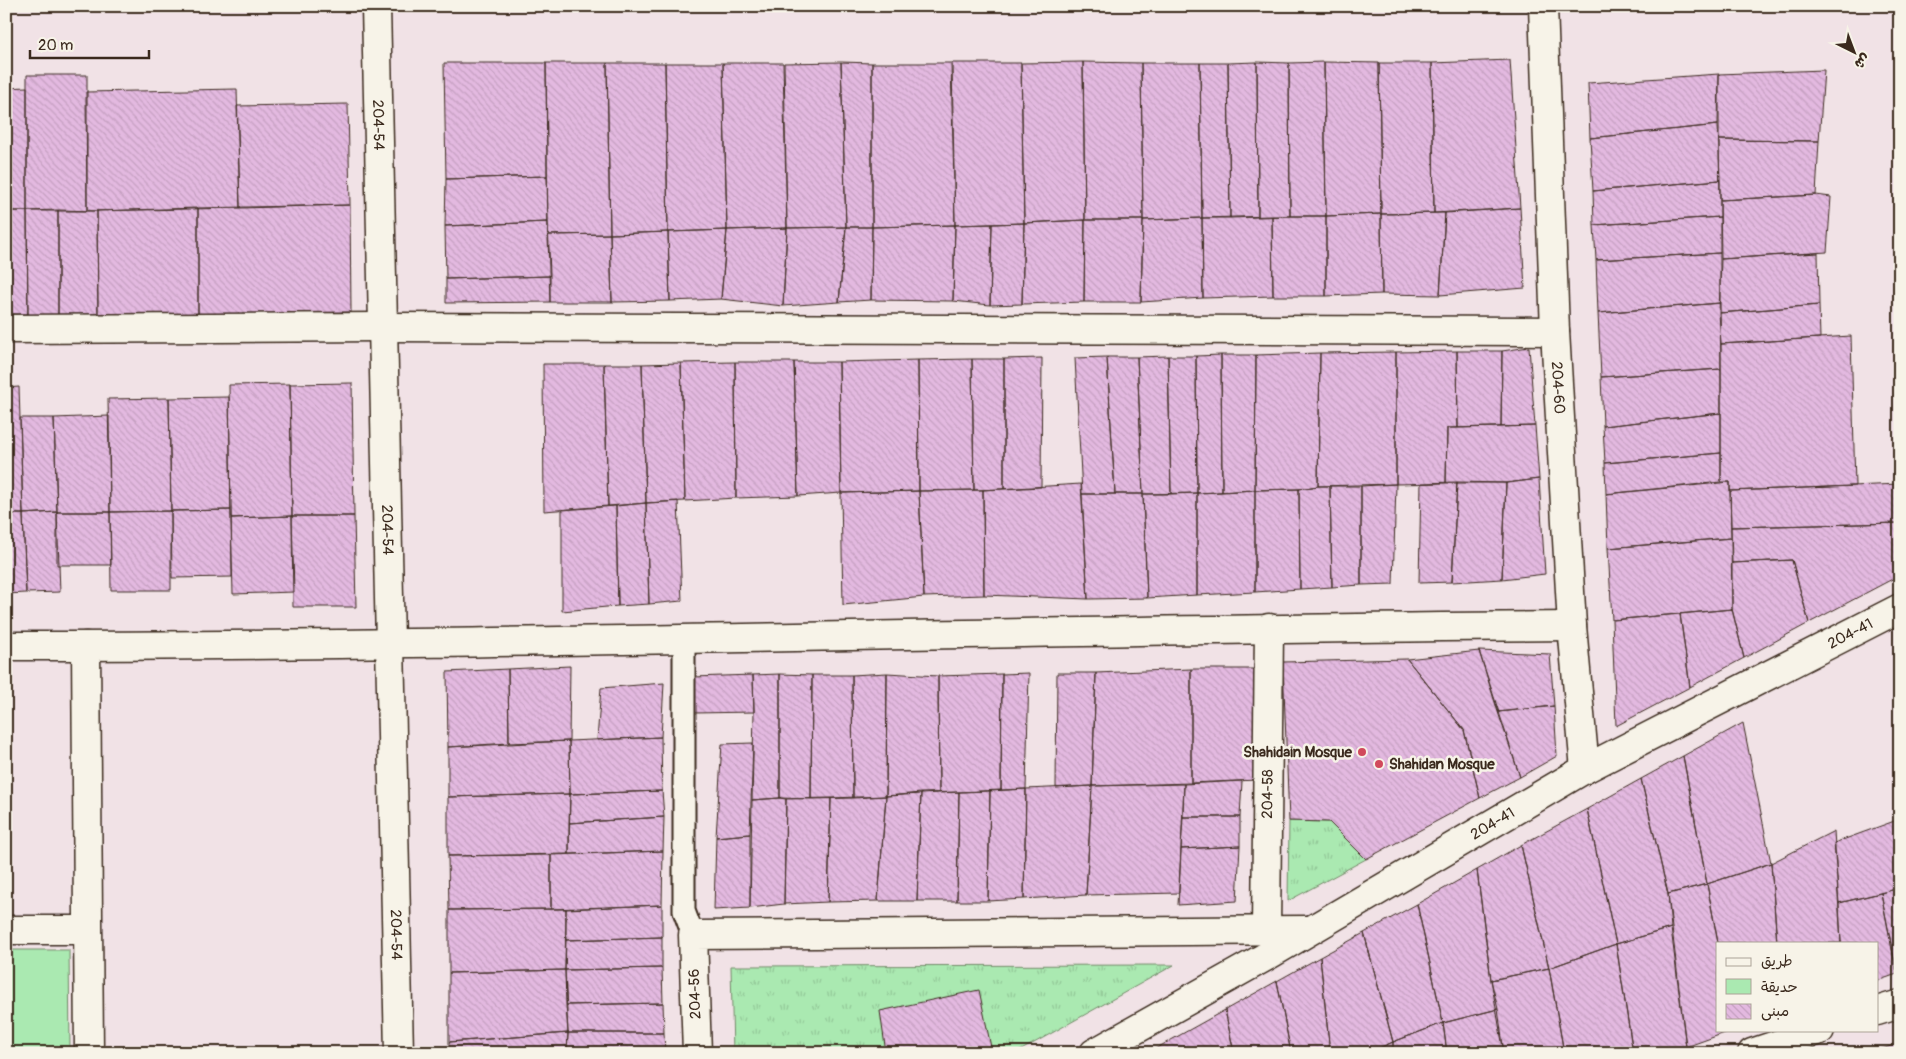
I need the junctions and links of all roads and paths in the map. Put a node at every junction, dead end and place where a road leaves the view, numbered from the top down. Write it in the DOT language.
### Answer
graph roads {
  1 [pos="376,6"];
  2 [pos="1543,6"];
  3 [pos="384,327"];
  4 [pos="6,329"];
  5 [pos="1555,331"];
  6 [pos="1900,608"];
  7 [pos="1572,626"];
  8 [pos="1269,628"];
  9 [pos="684,638"];
  10 [pos="391,643"];
  11 [pos="6,646"];
  12 [pos="86,646"];
  13 [pos="1585,768"];
  14 [pos="6,930"];
  15 [pos="87,930"];
  16 [pos="1266,930"];
  17 [pos="1312,930"];
  18 [pos="693,935"];
  19 [pos="1900,1004"];
  20 [pos="1878,1011"];
  21 [pos="1814,1032"];
  22 [pos="89,1053"];
  23 [pos="399,1053"];
  24 [pos="698,1053"];
  25 [pos="1094,1053"];
  26 [pos="1752,1053"];
  1 -- 3 [label="street, 204-54"];
  2 -- 5 [label="street, 204-60"];
  3 -- 4 [label="street"];
  3 -- 5 [label="street"];
  3 -- 10 [label="street, 204-54"];
  5 -- 7 [label="street, 204-60"];
  6 -- 13 [label="street, 204-41"];
  7 -- 8 [label="street"];
  7 -- 13 [label="street, 204-60"];
  8 -- 9 [label="street"];
  8 -- 16 [label="street, 204-58"];
  9 -- 10 [label="street"];
  9 -- 18 [label="lane"];
  10 -- 12 [label="street"];
  10 -- 23 [label="street, 204-54"];
  11 -- 12 [label="street"];
  12 -- 15 [label="street"];
  13 -- 17 [label="street, 204-41"];
  14 -- 15 [label="street"];
  15 -- 22 [label="street"];
  16 -- 17 [label="street"];
  16 -- 18 [label="street"];
  17 -- 25 [label="street, 204-41"];
  18 -- 24 [label="street, 204-56"];
  19 -- 20 [label="street"];
  21 -- 26 [label="street"];
}
